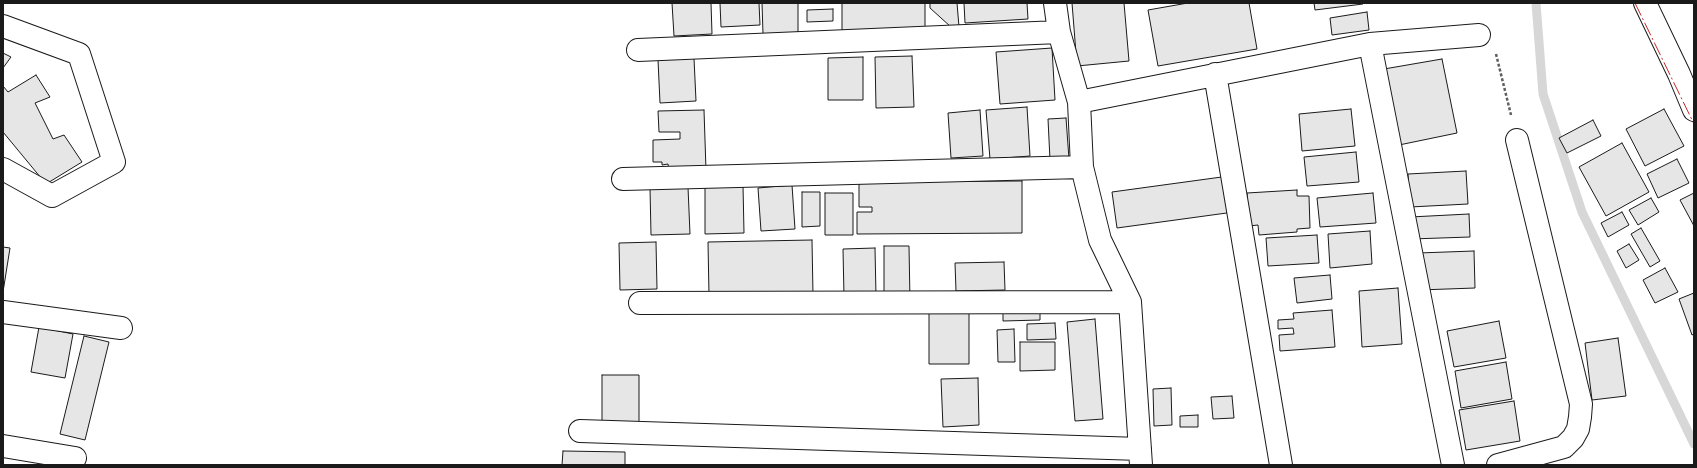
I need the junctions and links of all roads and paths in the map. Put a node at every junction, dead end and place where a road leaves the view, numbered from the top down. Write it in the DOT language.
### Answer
graph roads {
  1 [pos="1055,3"];
  2 [pos="1645,3"];
  3 [pos="3,26"];
  4 [pos="1059,32"];
  5 [pos="1479,35"];
  6 [pos="1370,44"];
  7 [pos="638,50"];
  8 [pos="1216,74"];
  9 [pos="1079,102"];
  10 [pos="1694,110"];
  11 [pos="1517,140"];
  12 [pos="1082,167"];
  13 [pos="3,169"];
  14 [pos="623,179"];
  15 [pos="640,302"];
  16 [pos="1130,302"];
  17 [pos="3,312"];
  18 [pos="121,328"];
  19 [pos="580,431"];
  20 [pos="4,450"];
  21 [pos="1140,457"];
  22 [pos="75,458"];
  23 [pos="1281,465"];
  24 [pos="1454,465"];
  25 [pos="1498,465"];
  1 -- 4 [label="street"];
  2 -- 10 [label="street"];
  3 -- 13 [label="street"];
  4 -- 7 [label="street"];
  4 -- 9 [label="street"];
  5 -- 6 [label="street"];
  5 -- 11 [label="path"];
  6 -- 8 [label="street"];
  6 -- 24 [label="street"];
  8 -- 9 [label="street"];
  8 -- 23 [label="street"];
  9 -- 12 [label="street"];
  11 -- 25 [label="street"];
  12 -- 14 [label="street"];
  12 -- 16 [label="street"];
  15 -- 16 [label="street"];
  16 -- 21 [label="street"];
  17 -- 18 [label="street"];
  19 -- 21 [label="street"];
  20 -- 22 [label="street"];
}
